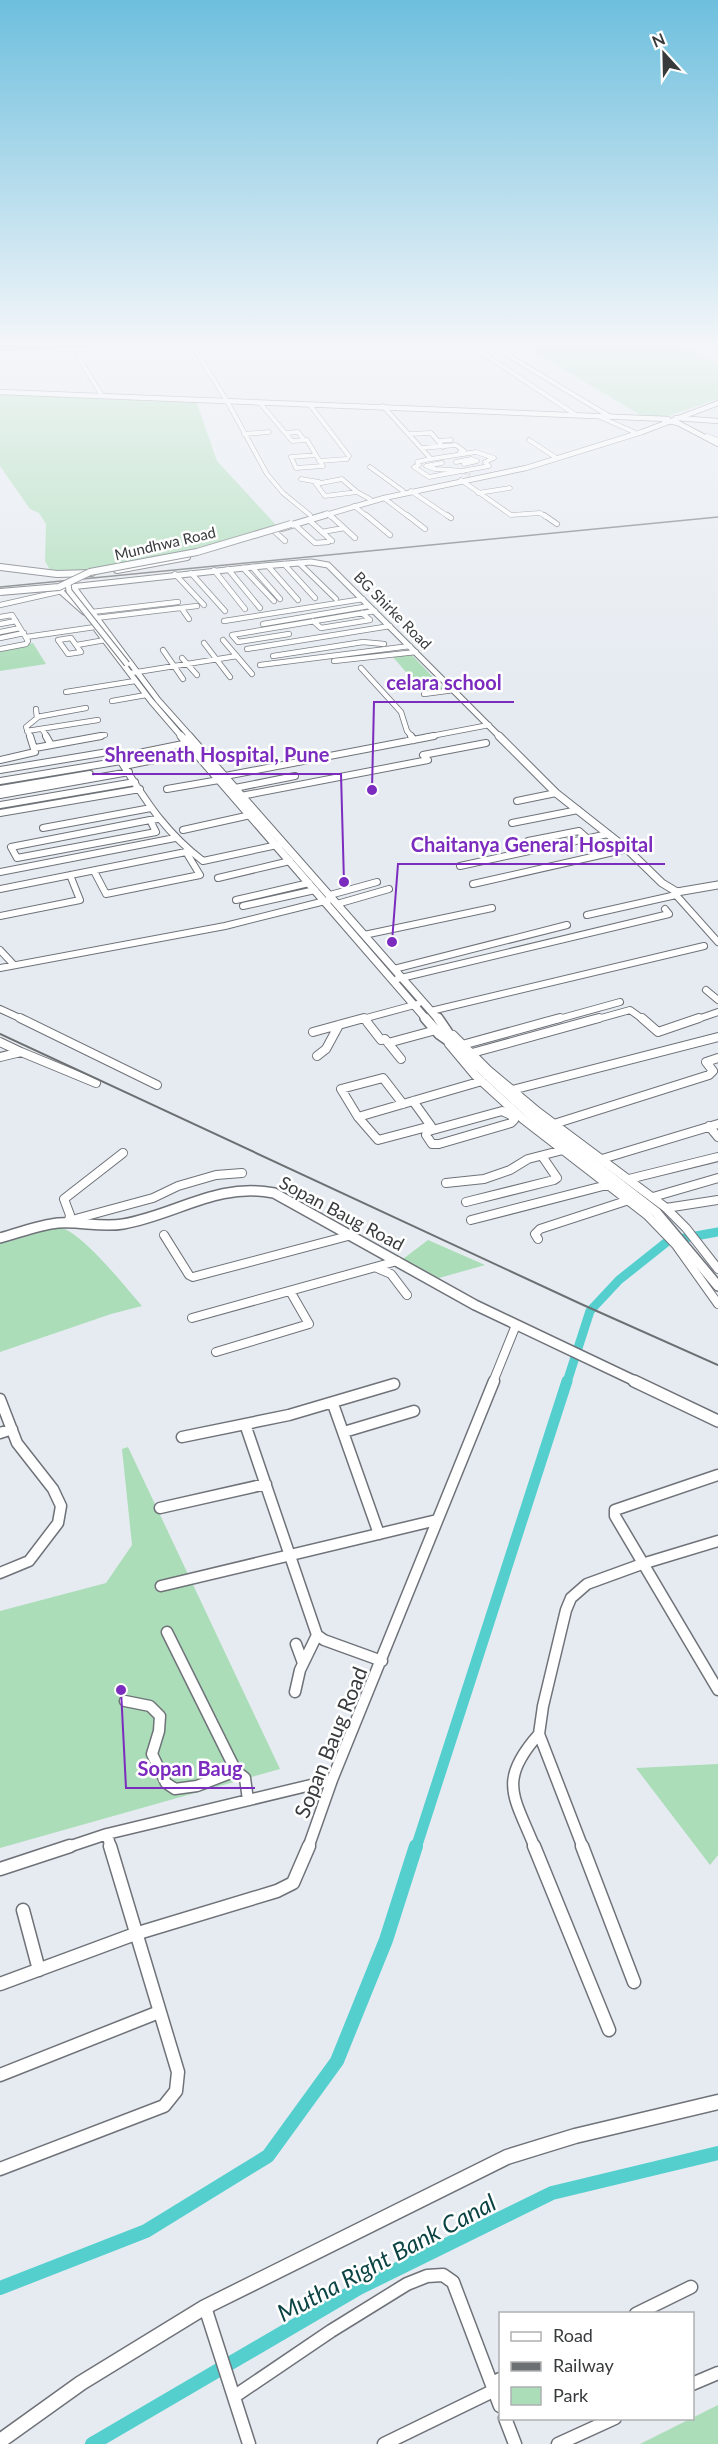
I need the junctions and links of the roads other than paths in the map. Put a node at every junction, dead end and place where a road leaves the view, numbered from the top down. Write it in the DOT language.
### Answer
graph roads {
  1 [pos="257,459"];
  2 [pos="292,459"];
  3 [pos="338,459"];
  4 [pos="424,459"];
  5 [pos="450,459"];
  6 [pos="471,459"];
  7 [pos="471,459"];
  8 [pos="492,459"];
  9 [pos="549,459"];
  10 [pos="552,459"];
  11 [pos="319,461"];
  12 [pos="454,461"];
  13 [pos="464,464"];
  14 [pos="370,467"];
  15 [pos="524,468"];
  16 [pos="473,469"];
  17 [pos="433,470"];
  18 [pos="464,471"];
  19 [pos="421,472"];
  20 [pos="322,474"];
  21 [pos="301,479"];
  22 [pos="328,480"];
  23 [pos="462,481"];
  24 [pos="319,482"];
  25 [pos="510,488"];
  26 [pos="403,491"];
  27 [pos="411,491"];
  28 [pos="357,492"];
  29 [pos="478,493"];
  30 [pos="384,498"];
  31 [pos="370,499"];
  32 [pos="354,506"];
  33 [pos="327,513"];
  34 [pos="308,518"];
  35 [pos="451,518"];
  36 [pos="291,524"];
  37 [pos="557,524"];
  38 [pos="344,528"];
  39 [pos="425,529"];
  40 [pos="273,531"];
  41 [pos="322,532"];
  42 [pos="390,535"];
  43 [pos="355,538"];
  44 [pos="285,542"];
  45 [pos="299,563"];
  46 [pos="284,564"];
  47 [pos="268,566"];
  48 [pos="0,567"];
  49 [pos="252,567"];
  50 [pos="243,568"];
  51 [pos="228,569"];
  52 [pos="214,570"];
  53 [pos="191,573"];
  54 [pos="65,574"];
  55 [pos="175,574"];
  56 [pos="65,587"];
  57 [pos="0,592"];
  58 [pos="315,598"];
  59 [pos="280,599"];
  60 [pos="336,599"];
  61 [pos="298,600"];
  62 [pos="363,600"];
  63 [pos="274,601"];
  64 [pos="178,602"];
  65 [pos="0,605"];
  66 [pos="204,605"];
  67 [pos="197,606"];
  68 [pos="369,606"];
  69 [pos="260,608"];
  70 [pos="182,609"];
  71 [pos="245,609"];
  72 [pos="225,611"];
  73 [pos="375,611"];
  74 [pos="362,613"];
  75 [pos="94,615"];
  76 [pos="0,617"];
  77 [pos="189,619"];
  78 [pos="16,621"];
  79 [pos="224,621"];
  80 [pos="313,621"];
  81 [pos="0,624"];
  82 [pos="263,624"];
  83 [pos="281,626"];
  84 [pos="390,626"];
  85 [pos="94,627"];
  86 [pos="0,632"];
  87 [pos="23,633"];
  88 [pos="0,638"];
  89 [pos="223,639"];
  90 [pos="105,640"];
  91 [pos="204,643"];
  92 [pos="408,643"];
  93 [pos="76,645"];
  94 [pos="0,649"];
  95 [pos="247,649"];
  96 [pos="163,650"];
  97 [pos="416,652"];
  98 [pos="237,656"];
  99 [pos="273,656"];
  100 [pos="182,658"];
  101 [pos="216,659"];
  102 [pos="188,664"];
  103 [pos="260,665"];
  104 [pos="175,666"];
  105 [pos="361,668"];
  106 [pos="267,670"];
  107 [pos="133,671"];
  108 [pos="252,674"];
  109 [pos="197,675"];
  110 [pos="230,677"];
  111 [pos="183,679"];
  112 [pos="135,681"];
  113 [pos="454,690"];
  114 [pos="66,692"];
  115 [pos="424,694"];
  116 [pos="146,695"];
  117 [pos="112,701"];
  118 [pos="86,708"];
  119 [pos="36,709"];
  120 [pos="37,717"];
  121 [pos="171,719"];
  122 [pos="98,720"];
  123 [pos="489,725"];
  124 [pos="42,729"];
  125 [pos="27,731"];
  126 [pos="105,735"];
  127 [pos="414,740"];
  128 [pos="188,743"];
  129 [pos="486,743"];
  130 [pos="51,745"];
  131 [pos="35,748"];
  132 [pos="199,751"];
  133 [pos="0,760"];
  134 [pos="124,765"];
  135 [pos="0,770"];
  136 [pos="295,776"];
  137 [pos="220,778"];
  138 [pos="0,781"];
  139 [pos="135,782"];
  140 [pos="0,789"];
  141 [pos="140,789"];
  142 [pos="167,789"];
  143 [pos="235,789"];
  144 [pos="555,793"];
  145 [pos="0,795"];
  146 [pos="241,796"];
  147 [pos="517,801"];
  148 [pos="0,805"];
  149 [pos="151,808"];
  150 [pos="578,810"];
  151 [pos="0,813"];
  152 [pos="257,814"];
  153 [pos="249,816"];
  154 [pos="158,819"];
  155 [pos="150,820"];
  156 [pos="512,823"];
  157 [pos="43,828"];
  158 [pos="183,830"];
  159 [pos="608,834"];
  160 [pos="175,838"];
  161 [pos="588,838"];
  162 [pos="513,840"];
  163 [pos="528,841"];
  164 [pos="284,843"];
  165 [pos="275,845"];
  166 [pos="627,849"];
  167 [pos="190,851"];
  168 [pos="523,852"];
  169 [pos="203,861"];
  170 [pos="290,861"];
  171 [pos="192,863"];
  172 [pos="460,866"];
  173 [pos="94,871"];
  174 [pos="0,872"];
  175 [pos="70,875"];
  176 [pos="218,878"];
  177 [pos="377,882"];
  178 [pos="309,883"];
  179 [pos="473,884"];
  180 [pos="718,885"];
  181 [pos="0,889"];
  182 [pos="389,889"];
  183 [pos="315,890"];
  184 [pos="676,894"];
  185 [pos="333,899"];
  186 [pos="236,900"];
  187 [pos="325,901"];
  188 [pos="243,906"];
  189 [pos="492,908"];
  190 [pos="665,909"];
  191 [pos="587,915"];
  192 [pos="0,916"];
  193 [pos="567,925"];
  194 [pos="364,935"];
  195 [pos="718,942"];
  196 [pos="704,946"];
  197 [pos="0,951"];
  198 [pos="380,954"];
  199 [pos="371,956"];
  200 [pos="14,965"];
  201 [pos="0,968"];
  202 [pos="394,969"];
  203 [pos="402,978"];
  204 [pos="393,980"];
  205 [pos="706,990"];
  206 [pos="718,1000"];
  207 [pos="424,1002"];
  208 [pos="620,1002"];
  209 [pos="417,1007"];
  210 [pos="0,1009"];
  211 [pos="431,1011"];
  212 [pos="718,1012"];
  213 [pos="367,1022"];
  214 [pos="339,1025"];
  215 [pos="355,1025"];
  216 [pos="448,1031"];
  217 [pos="313,1032"];
  218 [pos="438,1032"];
  219 [pos="718,1037"];
  220 [pos="0,1042"];
  221 [pos="388,1043"];
  222 [pos="459,1045"];
  223 [pos="21,1052"];
  224 [pos="472,1053"];
  225 [pos="317,1056"];
  226 [pos="0,1057"];
  227 [pos="718,1058"];
  228 [pos="401,1059"];
  229 [pos="482,1081"];
  230 [pos="96,1083"];
  231 [pos="157,1085"];
  232 [pos="512,1090"];
  233 [pos="413,1101"];
  234 [pos="403,1104"];
  235 [pos="514,1114"];
  236 [pos="358,1117"];
  237 [pos="554,1124"];
  238 [pos="718,1124"];
  239 [pos="709,1126"];
  240 [pos="718,1137"];
  241 [pos="563,1150"];
  242 [pos="123,1153"];
  243 [pos="542,1156"];
  244 [pos="718,1157"];
  245 [pos="602,1159"];
  246 [pos="242,1173"];
  247 [pos="718,1178"];
  248 [pos="629,1179"];
  249 [pos="446,1184"];
  250 [pos="607,1185"];
  251 [pos="652,1197"];
  252 [pos="629,1200"];
  253 [pos="718,1200"];
  254 [pos="466,1202"];
  255 [pos="666,1208"];
  256 [pos="471,1220"];
  257 [pos="66,1222"];
  258 [pos="164,1235"];
  259 [pos="348,1236"];
  260 [pos="0,1238"];
  261 [pos="538,1239"];
  262 [pos="397,1261"];
  263 [pos="375,1268"];
  264 [pos="718,1269"];
  265 [pos="718,1286"];
  266 [pos="290,1291"];
  267 [pos="407,1295"];
  268 [pos="718,1304"];
  269 [pos="192,1318"];
  270 [pos="516,1325"];
  271 [pos="216,1352"];
  272 [pos="394,1384"];
  273 [pos="0,1399"];
  274 [pos="333,1404"];
  275 [pos="414,1411"];
  276 [pos="718,1421"];
  277 [pos="246,1427"];
  278 [pos="12,1429"];
  279 [pos="344,1432"];
  280 [pos="0,1433"];
  281 [pos="182,1437"];
  282 [pos="718,1475"];
  283 [pos="266,1484"];
  284 [pos="160,1508"];
  285 [pos="437,1520"];
  286 [pos="379,1534"];
  287 [pos="718,1541"];
  288 [pos="289,1556"];
  289 [pos="642,1564"];
  290 [pos="0,1573"];
  291 [pos="161,1586"];
  292 [pos="167,1632"];
  293 [pos="317,1635"];
  294 [pos="296,1644"];
  295 [pos="382,1661"];
  296 [pos="303,1663"];
  297 [pos="718,1690"];
  298 [pos="295,1692"];
  299 [pos="125,1701"];
  300 [pos="539,1734"];
  301 [pos="236,1771"];
  302 [pos="332,1780"];
  303 [pos="248,1800"];
  304 [pos="107,1834"];
  305 [pos="0,1869"];
  306 [pos="23,1910"];
  307 [pos="135,1935"];
  308 [pos="39,1970"];
  309 [pos="634,1982"];
  310 [pos="0,1984"];
  311 [pos="159,2012"];
  312 [pos="609,2031"];
  313 [pos="0,2075"];
  314 [pos="718,2102"];
  315 [pos="0,2169"];
  316 [pos="691,2287"];
  317 [pos="205,2307"];
  318 [pos="638,2312"];
  319 [pos="718,2373"];
  320 [pos="496,2384"];
  321 [pos="694,2384"];
  322 [pos="233,2390"];
  323 [pos="506,2420"];
  324 [pos="611,2420"];
  325 [pos="0,2441"];
  326 [pos="249,2444"];
  327 [pos="384,2444"];
  328 [pos="514,2444"];
  329 [pos="558,2444"];
  1 -- 34 [label="street"];
  2 -- 11 [label="street"];
  3 -- 11 [label="street"];
  4 -- 19 [label="street"];
  5 -- 12 [label="street"];
  6 -- 13 [label="street"];
  7 -- 12 [label="street"];
  8 -- 16 [label="street"];
  9 -- 15 [label="main road, Mundhwa Road"];
  10 -- 15 [label="main road, Mundhwa Road"];
  12 -- 13 [label="street"];
  12 -- 17 [label="street"];
  13 -- 16 [label="street"];
  14 -- 26 [label="street"];
  15 -- 23 [label="main road, Mundhwa Road"];
  15 -- 23 [label="main road, Mundhwa Road"];
  16 -- 18 [label="street"];
  17 -- 18 [label="street"];
  17 -- 19 [label="street"];
  18 -- 19 [label="street"];
  20 -- 22 [label="street"];
  21 -- 24 [label="street"];
  22 -- 24 [label="street"];
  22 -- 28 [label="street"];
  23 -- 26 [label="main road, Mundhwa Road"];
  23 -- 27 [label="main road, Mundhwa Road"];
  23 -- 29 [label="street"];
  24 -- 28 [label="street"];
  25 -- 29 [label="street"];
  26 -- 31 [label="main road, Mundhwa Road"];
  27 -- 30 [label="main road, Mundhwa Road"];
  27 -- 35 [label="street"];
  28 -- 31 [label="street"];
  29 -- 37 [label="street"];
  30 -- 32 [label="main road, Mundhwa Road"];
  30 -- 39 [label="street"];
  31 -- 34 [label="main road, Mundhwa Road"];
  32 -- 33 [label="main road, Mundhwa Road"];
  32 -- 42 [label="street"];
  33 -- 34 [label="main road, Mundhwa Road"];
  33 -- 38 [label="street"];
  34 -- 36 [label="main road, Mundhwa Road"];
  34 -- 41 [label="street"];
  34 -- 54 [label="main road, Mundhwa Road"];
  36 -- 40 [label="main road, Mundhwa Road"];
  36 -- 41 [label="street"];
  36 -- 56 [label="main road, bridge"];
  36 -- 57 [label="main road, bridge"];
  38 -- 41 [label="street"];
  38 -- 43 [label="street"];
  40 -- 44 [label="street"];
  40 -- 54 [label="main road, Mundhwa Road"];
  45 -- 46 [label="street, BG Shirke Road"];
  45 -- 60 [label="street"];
  45 -- 62 [label="street, BG Shirke Road"];
  46 -- 47 [label="street, BG Shirke Road"];
  46 -- 58 [label="street"];
  47 -- 49 [label="street, BG Shirke Road"];
  47 -- 61 [label="street"];
  48 -- 54 [label="main road, Mundhwa Road"];
  49 -- 50 [label="street, BG Shirke Road"];
  49 -- 59 [label="street"];
  50 -- 51 [label="street, BG Shirke Road"];
  50 -- 63 [label="street"];
  51 -- 52 [label="street, BG Shirke Road"];
  51 -- 69 [label="street"];
  52 -- 53 [label="street, BG Shirke Road"];
  52 -- 71 [label="street"];
  53 -- 55 [label="street, BG Shirke Road"];
  53 -- 72 [label="street"];
  55 -- 56 [label="street, BG Shirke Road"];
  55 -- 66 [label="street"];
  56 -- 57 [label="main road, bridge"];
  56 -- 57 [label="street, BG Shirke Road"];
  56 -- 65 [label="street"];
  56 -- 75 [label="street"];
  56 -- 85 [label="street"];
  56 -- 107 [label="street, bridge"];
  62 -- 68 [label="street, BG Shirke Road"];
  62 -- 79 [label="street"];
  64 -- 75 [label="street"];
  67 -- 70 [label="street"];
  68 -- 73 [label="street, BG Shirke Road"];
  68 -- 82 [label="street"];
  70 -- 75 [label="street"];
  70 -- 77 [label="street"];
  73 -- 74 [label="street"];
  73 -- 84 [label="street, BG Shirke Road"];
  74 -- 80 [label="street"];
  74 -- 80 [label="street"];
  75 -- 107 [label="street"];
  76 -- 78 [label="street"];
  78 -- 81 [label="street"];
  78 -- 87 [label="street"];
  80 -- 83 [label="street"];
  83 -- 83 [label="street"];
  84 -- 92 [label="street, BG Shirke Road"];
  84 -- 95 [label="street"];
  85 -- 87 [label="street"];
  85 -- 90 [label="street"];
  86 -- 87 [label="street"];
  87 -- 88 [label="street"];
  87 -- 94 [label="street"];
  89 -- 98 [label="street"];
  90 -- 93 [label="street"];
  90 -- 107 [label="street"];
  91 -- 101 [label="street"];
  92 -- 97 [label="street, BG Shirke Road"];
  92 -- 99 [label="street"];
  92 -- 103 [label="street"];
  93 -- 93 [label="street"];
  96 -- 104 [label="street"];
  97 -- 106 [label="street"];
  97 -- 113 [label="street, BG Shirke Road"];
  98 -- 101 [label="street"];
  98 -- 108 [label="street"];
  100 -- 102 [label="street"];
  101 -- 102 [label="street"];
  101 -- 110 [label="street"];
  102 -- 104 [label="street"];
  102 -- 109 [label="street"];
  104 -- 107 [label="street"];
  104 -- 111 [label="street"];
  105 -- 127 [label="street"];
  107 -- 112 [label="street"];
  107 -- 121 [label="street"];
  112 -- 114 [label="street"];
  112 -- 116 [label="street"];
  113 -- 115 [label="street"];
  113 -- 123 [label="street, BG Shirke Road"];
  116 -- 117 [label="street"];
  116 -- 121 [label="street"];
  118 -- 120 [label="street"];
  119 -- 120 [label="street"];
  120 -- 125 [label="street"];
  121 -- 128 [label="street"];
  121 -- 132 [label="street"];
  122 -- 124 [label="street"];
  123 -- 127 [label="street"];
  123 -- 144 [label="street, BG Shirke Road"];
  124 -- 125 [label="street"];
  124 -- 130 [label="street"];
  125 -- 131 [label="street"];
  126 -- 130 [label="street"];
  127 -- 137 [label="street"];
  128 -- 132 [label="street"];
  128 -- 134 [label="street"];
  129 -- 146 [label="street"];
  130 -- 131 [label="street"];
  131 -- 133 [label="street"];
  132 -- 134 [label="street"];
  132 -- 137 [label="street"];
  134 -- 135 [label="street"];
  134 -- 138 [label="street"];
  134 -- 139 [label="street"];
  134 -- 140 [label="street"];
  134 -- 145 [label="street"];
  136 -- 143 [label="street"];
  137 -- 142 [label="street"];
  137 -- 143 [label="street"];
  137 -- 153 [label="street"];
  139 -- 141 [label="street"];
  139 -- 148 [label="street"];
  141 -- 149 [label="street"];
  141 -- 151 [label="street"];
  143 -- 146 [label="street"];
  144 -- 147 [label="street"];
  144 -- 150 [label="street, BG Shirke Road"];
  146 -- 152 [label="street"];
  149 -- 154 [label="street"];
  149 -- 157 [label="street"];
  150 -- 156 [label="street"];
  150 -- 159 [label="street, BG Shirke Road"];
  152 -- 153 [label="street"];
  152 -- 164 [label="street"];
  153 -- 158 [label="street"];
  153 -- 165 [label="street"];
  154 -- 155 [label="street"];
  154 -- 160 [label="street"];
  155 -- 155 [label="street"];
  159 -- 161 [label="street"];
  159 -- 166 [label="street, BG Shirke Road"];
  160 -- 167 [label="street"];
  160 -- 174 [label="street"];
  161 -- 163 [label="street"];
  161 -- 168 [label="street"];
  162 -- 168 [label="street"];
  164 -- 165 [label="street"];
  164 -- 185 [label="street"];
  165 -- 169 [label="street"];
  165 -- 170 [label="street"];
  166 -- 179 [label="street"];
  166 -- 184 [label="street, BG Shirke Road"];
  167 -- 169 [label="street"];
  167 -- 181 [label="street"];
  168 -- 172 [label="street"];
  169 -- 171 [label="street"];
  170 -- 176 [label="street"];
  170 -- 178 [label="street"];
  171 -- 173 [label="street"];
  171 -- 173 [label="street"];
  173 -- 175 [label="street"];
  175 -- 181 [label="street"];
  175 -- 192 [label="street"];
  177 -- 185 [label="street"];
  178 -- 183 [label="street"];
  178 -- 186 [label="street"];
  180 -- 184 [label="street"];
  182 -- 185 [label="street"];
  183 -- 187 [label="street"];
  183 -- 188 [label="street"];
  184 -- 191 [label="street"];
  184 -- 195 [label="street"];
  185 -- 187 [label="street"];
  185 -- 194 [label="street"];
  187 -- 199 [label="street"];
  187 -- 200 [label="street"];
  189 -- 194 [label="street"];
  190 -- 203 [label="street"];
  193 -- 202 [label="street"];
  194 -- 198 [label="street"];
  196 -- 211 [label="street"];
  197 -- 200 [label="street"];
  198 -- 199 [label="street"];
  198 -- 202 [label="street"];
  199 -- 204 [label="street"];
  200 -- 201 [label="street"];
  202 -- 203 [label="street"];
  203 -- 204 [label="street"];
  203 -- 207 [label="street"];
  204 -- 209 [label="street"];
  205 -- 206 [label="street"];
  207 -- 209 [label="street"];
  207 -- 211 [label="street"];
  208 -- 222 [label="street"];
  209 -- 213 [label="street"];
  209 -- 214 [label="street"];
  209 -- 218 [label="street"];
  210 -- 231 [label="street"];
  211 -- 216 [label="street"];
  212 -- 224 [label="street"];
  213 -- 215 [label="street"];
  213 -- 221 [label="street"];
  214 -- 217 [label="street"];
  214 -- 225 [label="street"];
  216 -- 218 [label="street"];
  216 -- 222 [label="street"];
  218 -- 221 [label="street"];
  218 -- 222 [label="street"];
  218 -- 229 [label="street"];
  219 -- 232 [label="street"];
  220 -- 223 [label="street"];
  221 -- 228 [label="street"];
  222 -- 224 [label="street"];
  222 -- 265 [label="street"];
  223 -- 226 [label="street"];
  223 -- 230 [label="street"];
  224 -- 232 [label="street"];
  227 -- 237 [label="street"];
  229 -- 233 [label="street"];
  229 -- 235 [label="street"];
  232 -- 237 [label="street"];
  233 -- 234 [label="street"];
  233 -- 236 [label="street"];
  234 -- 236 [label="street"];
  234 -- 236 [label="street"];
  235 -- 235 [label="street"];
  235 -- 241 [label="street"];
  237 -- 245 [label="street"];
  238 -- 239 [label="street"];
  239 -- 240 [label="street"];
  239 -- 245 [label="street"];
  241 -- 243 [label="street"];
  241 -- 250 [label="street"];
  242 -- 257 [label="street"];
  243 -- 249 [label="street"];
  243 -- 254 [label="street"];
  244 -- 248 [label="street"];
  245 -- 248 [label="street"];
  246 -- 257 [label="street"];
  247 -- 251 [label="street"];
  248 -- 251 [label="street"];
  250 -- 252 [label="street"];
  250 -- 256 [label="street"];
  251 -- 255 [label="street"];
  252 -- 261 [label="street"];
  252 -- 268 [label="street"];
  253 -- 255 [label="street"];
  255 -- 264 [label="street"];
  257 -- 259 [label="street, Sopan Baug Road"];
  257 -- 260 [label="street, Sopan Baug Road"];
  258 -- 259 [label="street"];
  259 -- 262 [label="street, Sopan Baug Road"];
  262 -- 263 [label="street"];
  262 -- 270 [label="street, Sopan Baug Road"];
  263 -- 266 [label="street"];
  263 -- 267 [label="street"];
  266 -- 269 [label="street"];
  266 -- 271 [label="street"];
  270 -- 276 [label="street, Sopan Baug Road"];
  270 -- 285 [label="street, Sopan Baug Road"];
  272 -- 274 [label="street"];
  273 -- 278 [label="street"];
  274 -- 277 [label="street"];
  274 -- 279 [label="street"];
  275 -- 279 [label="street"];
  277 -- 281 [label="street"];
  277 -- 283 [label="street"];
  278 -- 280 [label="street"];
  278 -- 290 [label="street"];
  279 -- 286 [label="street"];
  282 -- 289 [label="street"];
  283 -- 284 [label="street"];
  283 -- 288 [label="street"];
  285 -- 286 [label="street"];
  285 -- 295 [label="street, Sopan Baug Road"];
  286 -- 288 [label="street"];
  287 -- 289 [label="street"];
  288 -- 291 [label="street"];
  288 -- 293 [label="street"];
  289 -- 297 [label="street"];
  289 -- 300 [label="street"];
  292 -- 301 [label="street"];
  293 -- 295 [label="street"];
  293 -- 296 [label="street"];
  294 -- 296 [label="street"];
  295 -- 302 [label="street, Sopan Baug Road"];
  296 -- 298 [label="street"];
  299 -- 301 [label="street"];
  300 -- 309 [label="street"];
  300 -- 312 [label="street"];
  301 -- 303 [label="street"];
  302 -- 303 [label="street"];
  302 -- 307 [label="street, Sopan Baug Road"];
  303 -- 304 [label="street"];
  304 -- 305 [label="street"];
  304 -- 307 [label="street"];
  306 -- 308 [label="street"];
  307 -- 308 [label="street, Sopan Baug Road"];
  307 -- 311 [label="street"];
  308 -- 310 [label="street, Sopan Baug Road"];
  311 -- 313 [label="street"];
  311 -- 315 [label="street"];
  314 -- 317 [label="street"];
  316 -- 318 [label="street"];
  317 -- 322 [label="street"];
  317 -- 325 [label="street"];
  319 -- 321 [label="street"];
  320 -- 322 [label="street"];
  320 -- 327 [label="street"];
  322 -- 326 [label="street"];
  323 -- 328 [label="street"];
  324 -- 329 [label="street"];
}
